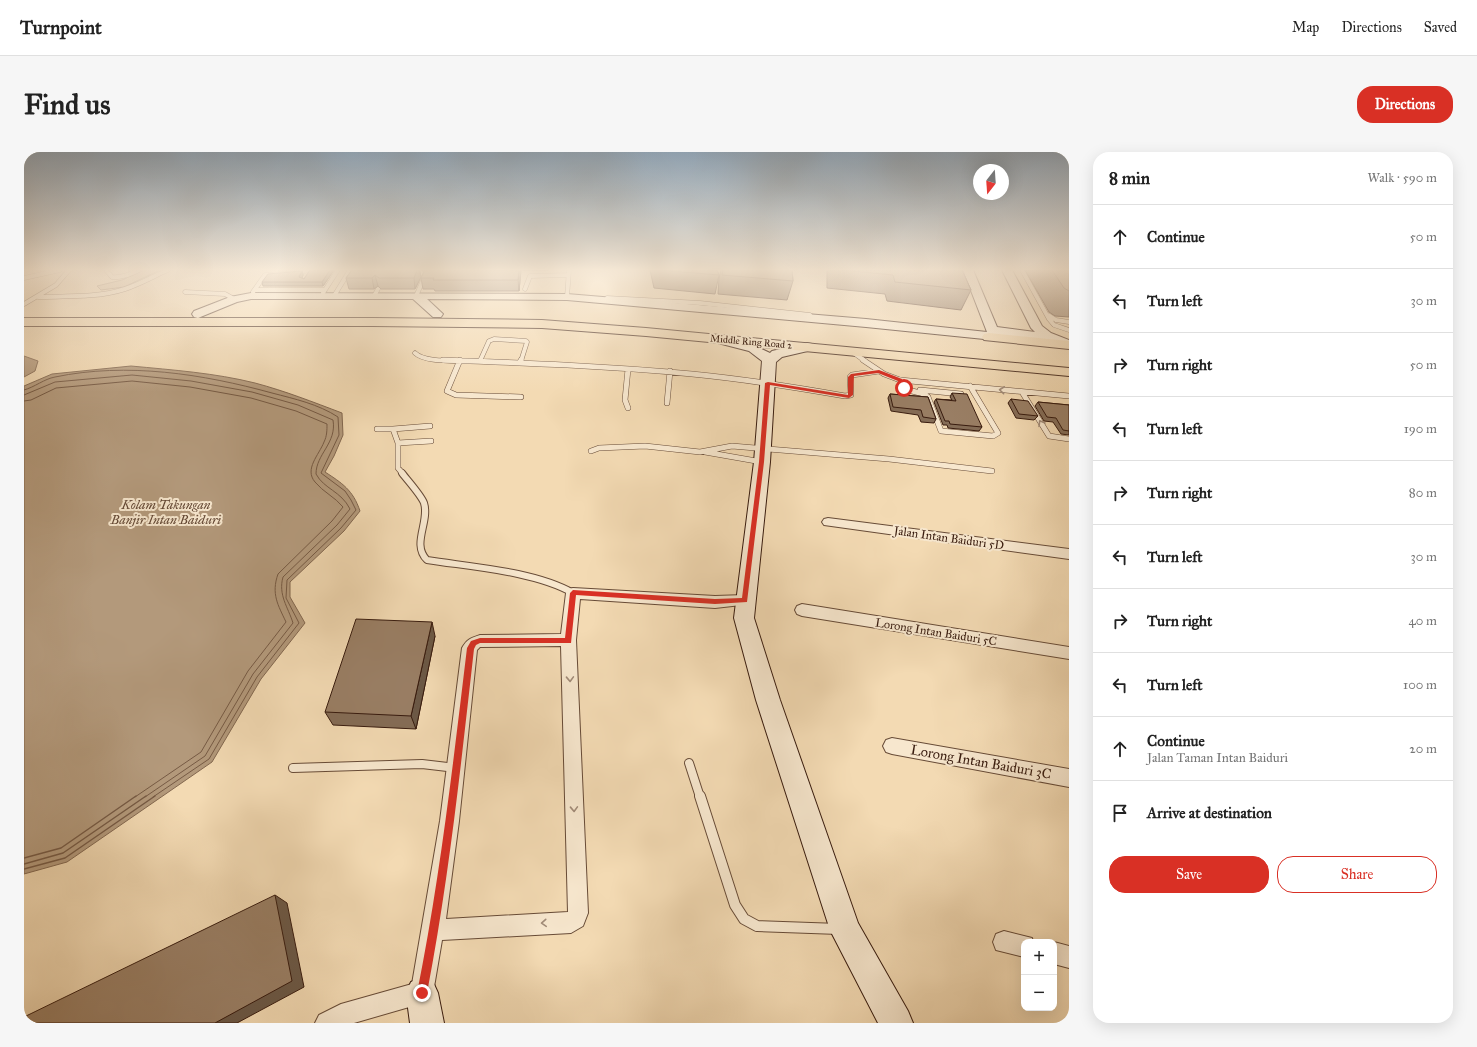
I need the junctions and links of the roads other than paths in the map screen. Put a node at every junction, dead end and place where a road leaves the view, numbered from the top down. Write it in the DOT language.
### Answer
graph roads {
  1 [pos="206,311"];
  2 [pos="433,311"];
  3 [pos="724,311"];
  4 [pos="984,311"];
  5 [pos="1027,311"];
  6 [pos="1044,311"];
  7 [pos="24,314"];
  8 [pos="198,314"];
  9 [pos="437,314"];
  10 [pos="1046,314"];
  11 [pos="24,322"];
  12 [pos="1069,322"];
  13 [pos="1069,330"];
  14 [pos="991,333"];
  15 [pos="1046,336"];
  16 [pos="718,339"];
  17 [pos="1069,345"];
  18 [pos="807,347"];
  19 [pos="851,351"];
  20 [pos="415,353"];
  21 [pos="460,360"];
  22 [pos="480,361"];
  23 [pos="769,361"];
  24 [pos="520,362"];
  25 [pos="1069,363"];
  26 [pos="628,369"];
  27 [pos="879,371"];
  28 [pos="670,372"];
  29 [pos="1069,372"];
  30 [pos="900,380"];
  31 [pos="768,383"];
  32 [pos="970,386"];
  33 [pos="904,388"];
  34 [pos="1022,392"];
  35 [pos="975,396"];
  36 [pos="1069,396"];
  37 [pos="521,397"];
  38 [pos="1028,401"];
  39 [pos="1035,402"];
  40 [pos="668,403"];
  41 [pos="628,408"];
  42 [pos="430,426"];
  43 [pos="377,429"];
  44 [pos="393,429"];
  45 [pos="1069,439"];
  46 [pos="431,441"];
  47 [pos="398,443"];
  48 [pos="591,451"];
  49 [pos="700,452"];
  50 [pos="762,455"];
  51 [pos="992,471"];
  52 [pos="828,522"];
  53 [pos="1069,554"];
  54 [pos="573,593"];
  55 [pos="745,600"];
  56 [pos="802,610"];
  57 [pos="568,640"];
  58 [pos="1069,653"];
  59 [pos="892,746"];
  60 [pos="689,763"];
  61 [pos="293,768"];
  62 [pos="457,768"];
  63 [pos="1069,778"];
  64 [pos="434,930"];
  65 [pos="845,930"];
  66 [pos="1057,954"];
  67 [pos="1069,956"];
  68 [pos="425,1008"];
  69 [pos="327,1023"];
  70 [pos="896,1023"];
  1 -- 8 [label="street"];
  2 -- 9 [label="street"];
  3 -- 14 [label="street"];
  4 -- 14 [label="street"];
  5 -- 15 [label="street"];
  6 -- 10 [label="lane"];
  7 -- 8 [label="highway, Middle Ring Road 2"];
  8 -- 9 [label="highway, Middle Ring Road 2"];
  9 -- 25 [label="highway, Middle Ring Road 2"];
  10 -- 12 [label="lane"];
  10 -- 13 [label="lane"];
  11 -- 16 [label="highway, Middle Ring Road 2"];
  14 -- 15 [label="street"];
  14 -- 17 [label="highway"];
  15 -- 17 [label="street"];
  16 -- 18 [label="highway, Middle Ring Road 2"];
  16 -- 23 [label="street"];
  18 -- 19 [label="highway, Middle Ring Road 2"];
  18 -- 23 [label="street"];
  19 -- 27 [label="lane"];
  19 -- 29 [label="highway, Middle Ring Road 2"];
  20 -- 21 [label="lane"];
  21 -- 22 [label="lane"];
  21 -- 37 [label="lane"];
  22 -- 24 [label="lane"];
  22 -- 24 [label="lane"];
  23 -- 31 [label="street"];
  24 -- 26 [label="lane"];
  26 -- 28 [label="lane"];
  26 -- 41 [label="lane"];
  27 -- 30 [label="lane"];
  27 -- 31 [label="lane"];
  28 -- 31 [label="lane"];
  28 -- 40 [label="lane"];
  30 -- 32 [label="lane"];
  30 -- 33 [label="lane"];
  31 -- 50 [label="street"];
  34 -- 32 [label="lane, one-way"];
  32 -- 35 [label="lane"];
  33 -- 35 [label="lane"];
  33 -- 35 [label="lane"];
  34 -- 36 [label="lane"];
  34 -- 38 [label="lane"];
  38 -- 39 [label="lane"];
  45 -- 38 [label="lane, one-way"];
  42 -- 44 [label="lane"];
  43 -- 44 [label="lane"];
  44 -- 47 [label="lane"];
  46 -- 47 [label="lane"];
  47 -- 54 [label="lane"];
  48 -- 49 [label="lane"];
  49 -- 50 [label="lane"];
  49 -- 50 [label="lane"];
  50 -- 51 [label="lane"];
  50 -- 55 [label="street"];
  52 -- 53 [label="street, Jalan Intan Baiduri 5D"];
  54 -- 55 [label="street"];
  54 -- 57 [label="street"];
  55 -- 65 [label="street"];
  56 -- 58 [label="street, Lorong Intan Baiduri 5C"];
  57 -- 62 [label="street"];
  57 -- 64 [label="street, one-way"];
  59 -- 63 [label="street, Lorong Intan Baiduri 3C"];
  60 -- 65 [label="lane"];
  61 -- 62 [label="lane"];
  62 -- 64 [label="street"];
  64 -- 68 [label="street"];
  65 -- 70 [label="street"];
  66 -- 67 [label="street"];
  68 -- 69 [label="street"];
}
